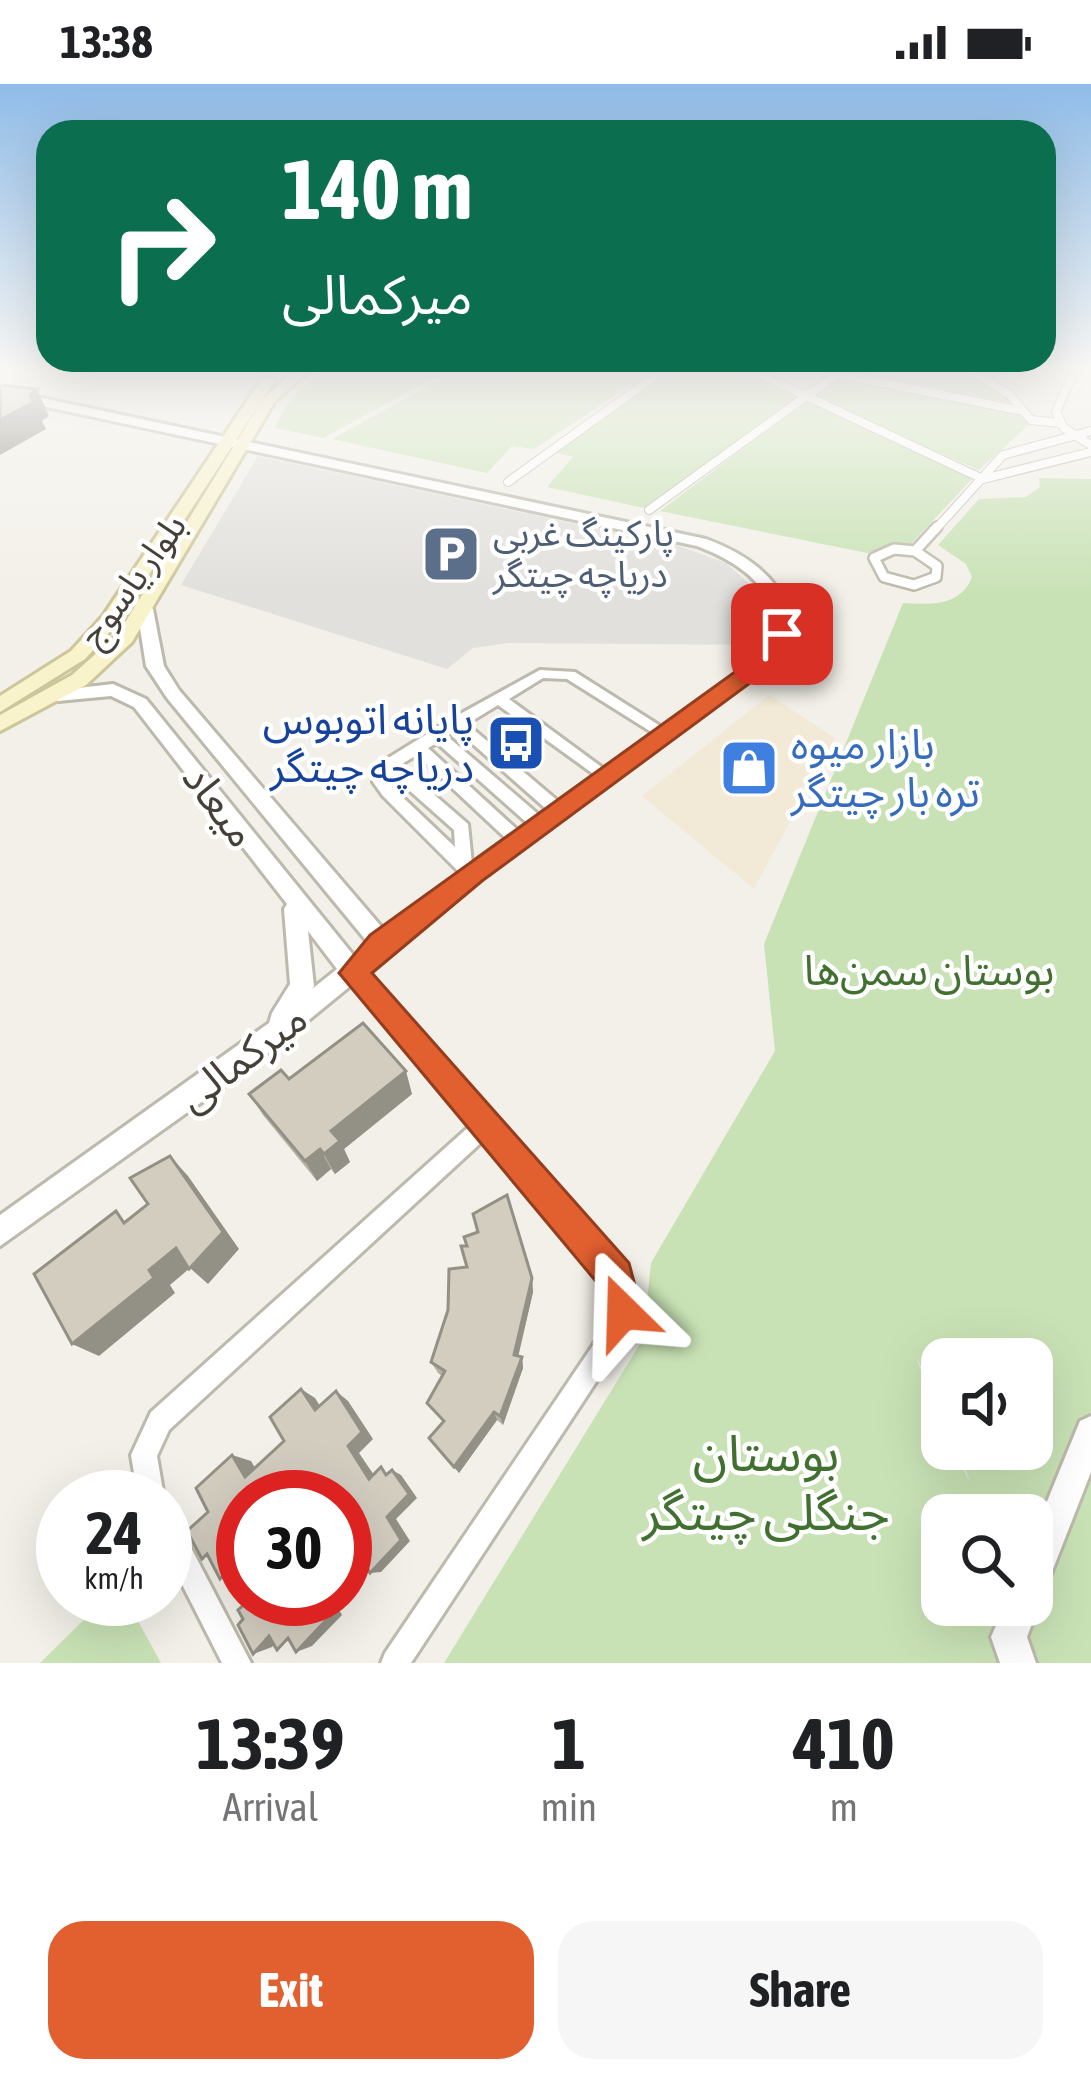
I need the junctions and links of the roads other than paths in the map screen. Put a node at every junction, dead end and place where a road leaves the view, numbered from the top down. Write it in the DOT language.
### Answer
graph roads {
  1 [pos="236,445"];
  2 [pos="237,445"];
  3 [pos="265,445"];
  4 [pos="553,445"];
  5 [pos="740,445"];
  6 [pos="909,445"];
  7 [pos="1035,445"];
  8 [pos="1091,448"];
  9 [pos="983,479"];
  10 [pos="508,482"];
  11 [pos="649,510"];
  12 [pos="915,551"];
  13 [pos="145,609"];
  14 [pos="58,695"];
  15 [pos="498,698"];
  16 [pos="0,704"];
  17 [pos="456,722"];
  18 [pos="0,724"];
  19 [pos="666,734"];
  20 [pos="437,735"];
  21 [pos="417,746"];
  22 [pos="390,764"];
  23 [pos="605,778"];
  24 [pos="559,811"];
  25 [pos="540,825"];
  26 [pos="518,840"];
  27 [pos="468,870"];
  28 [pos="339,898"];
  29 [pos="293,902"];
  30 [pos="381,943"];
  31 [pos="354,973"];
  32 [pos="246,1056"];
  33 [pos="488,1123"];
  34 [pos="0,1232"];
  35 [pos="1091,1432"];
  36 [pos="146,1470"];
  37 [pos="1053,1527"];
  38 [pos="192,1576"];
  39 [pos="1013,1626"];
  40 [pos="237,1663"];
  41 [pos="395,1663"];
  42 [pos="1018,1663"];
  1 -- 16 [label="main road, بلوار یاسوج"];
  2 -- 13 [label="main road, بلوار یاسوج"];
  3 -- 19 [label="street, میرکمالی"];
  4 -- 10 [label="street"];
  5 -- 11 [label="street"];
  6 -- 9 [label="street"];
  7 -- 9 [label="street"];
  8 -- 9 [label="street"];
  9 -- 12 [label="street"];
  12 -- 12 [label="street"];
  13 -- 14 [label="main road, بلوار یاسوج"];
  13 -- 28 [label="street, میعاد"];
  14 -- 18 [label="main road, بلوار یاسوج"];
  14 -- 29 [label="street, میعاد"];
  15 -- 17 [label="street"];
  15 -- 19 [label="street"];
  15 -- 23 [label="street"];
  17 -- 20 [label="street"];
  17 -- 24 [label="street"];
  19 -- 23 [label="street, میرکمالی"];
  20 -- 21 [label="street"];
  20 -- 25 [label="street"];
  21 -- 22 [label="street"];
  21 -- 26 [label="street"];
  22 -- 27 [label="street"];
  22 -- 27 [label="street"];
  23 -- 24 [label="street, میرکمالی"];
  24 -- 25 [label="street, میرکمالی"];
  25 -- 26 [label="street, میرکمالی"];
  26 -- 27 [label="street, میرکمالی"];
  27 -- 30 [label="street, میرکمالی"];
  28 -- 29 [label="street"];
  28 -- 30 [label="street, میعاد"];
  29 -- 31 [label="street, میعاد"];
  29 -- 32 [label="street"];
  30 -- 31 [label="street, میرکمالی"];
  31 -- 32 [label="street, میرکمالی"];
  31 -- 33 [label="street"];
  32 -- 34 [label="street, میرکمالی"];
  33 -- 36 [label="street"];
  33 -- 41 [label="street"];
  35 -- 37 [label="street"];
  38 -- 40 [label="street"];
  39 -- 42 [label="street"];
}
